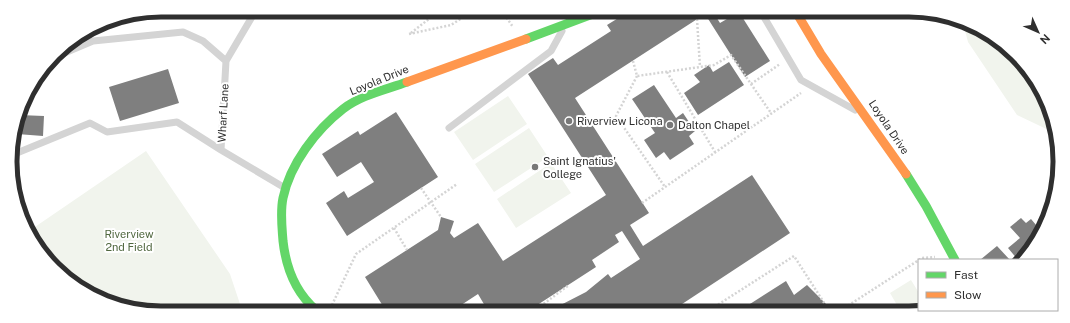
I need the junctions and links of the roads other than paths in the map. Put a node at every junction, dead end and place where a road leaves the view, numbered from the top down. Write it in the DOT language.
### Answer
graph roads {
  1 [pos="252,17"];
  2 [pos="585,17"];
  3 [pos="764,17"];
  4 [pos="799,17"];
  5 [pos="565,25"];
  6 [pos="68,52"];
  7 [pos="226,61"];
  8 [pos="869,118"];
  9 [pos="449,128"];
  10 [pos="221,150"];
  11 [pos="17,153"];
  12 [pos="285,188"];
  13 [pos="954,259"];
  14 [pos="312,306"];
  1 -- 7 [label="lane, Wharf Lane"];
  2 -- 5 [label="street, Loyola Drive"];
  3 -- 8 [label="lane"];
  4 -- 8 [label="street, Loyola Drive"];
  5 -- 9 [label="lane"];
  5 -- 12 [label="street, Loyola Drive"];
  6 -- 7 [label="lane"];
  7 -- 10 [label="lane, Wharf Lane"];
  8 -- 13 [label="street, Loyola Drive"];
  10 -- 11 [label="lane"];
  10 -- 12 [label="lane, Wharf Lane"];
  12 -- 14 [label="street, Loyola Drive"];
}
